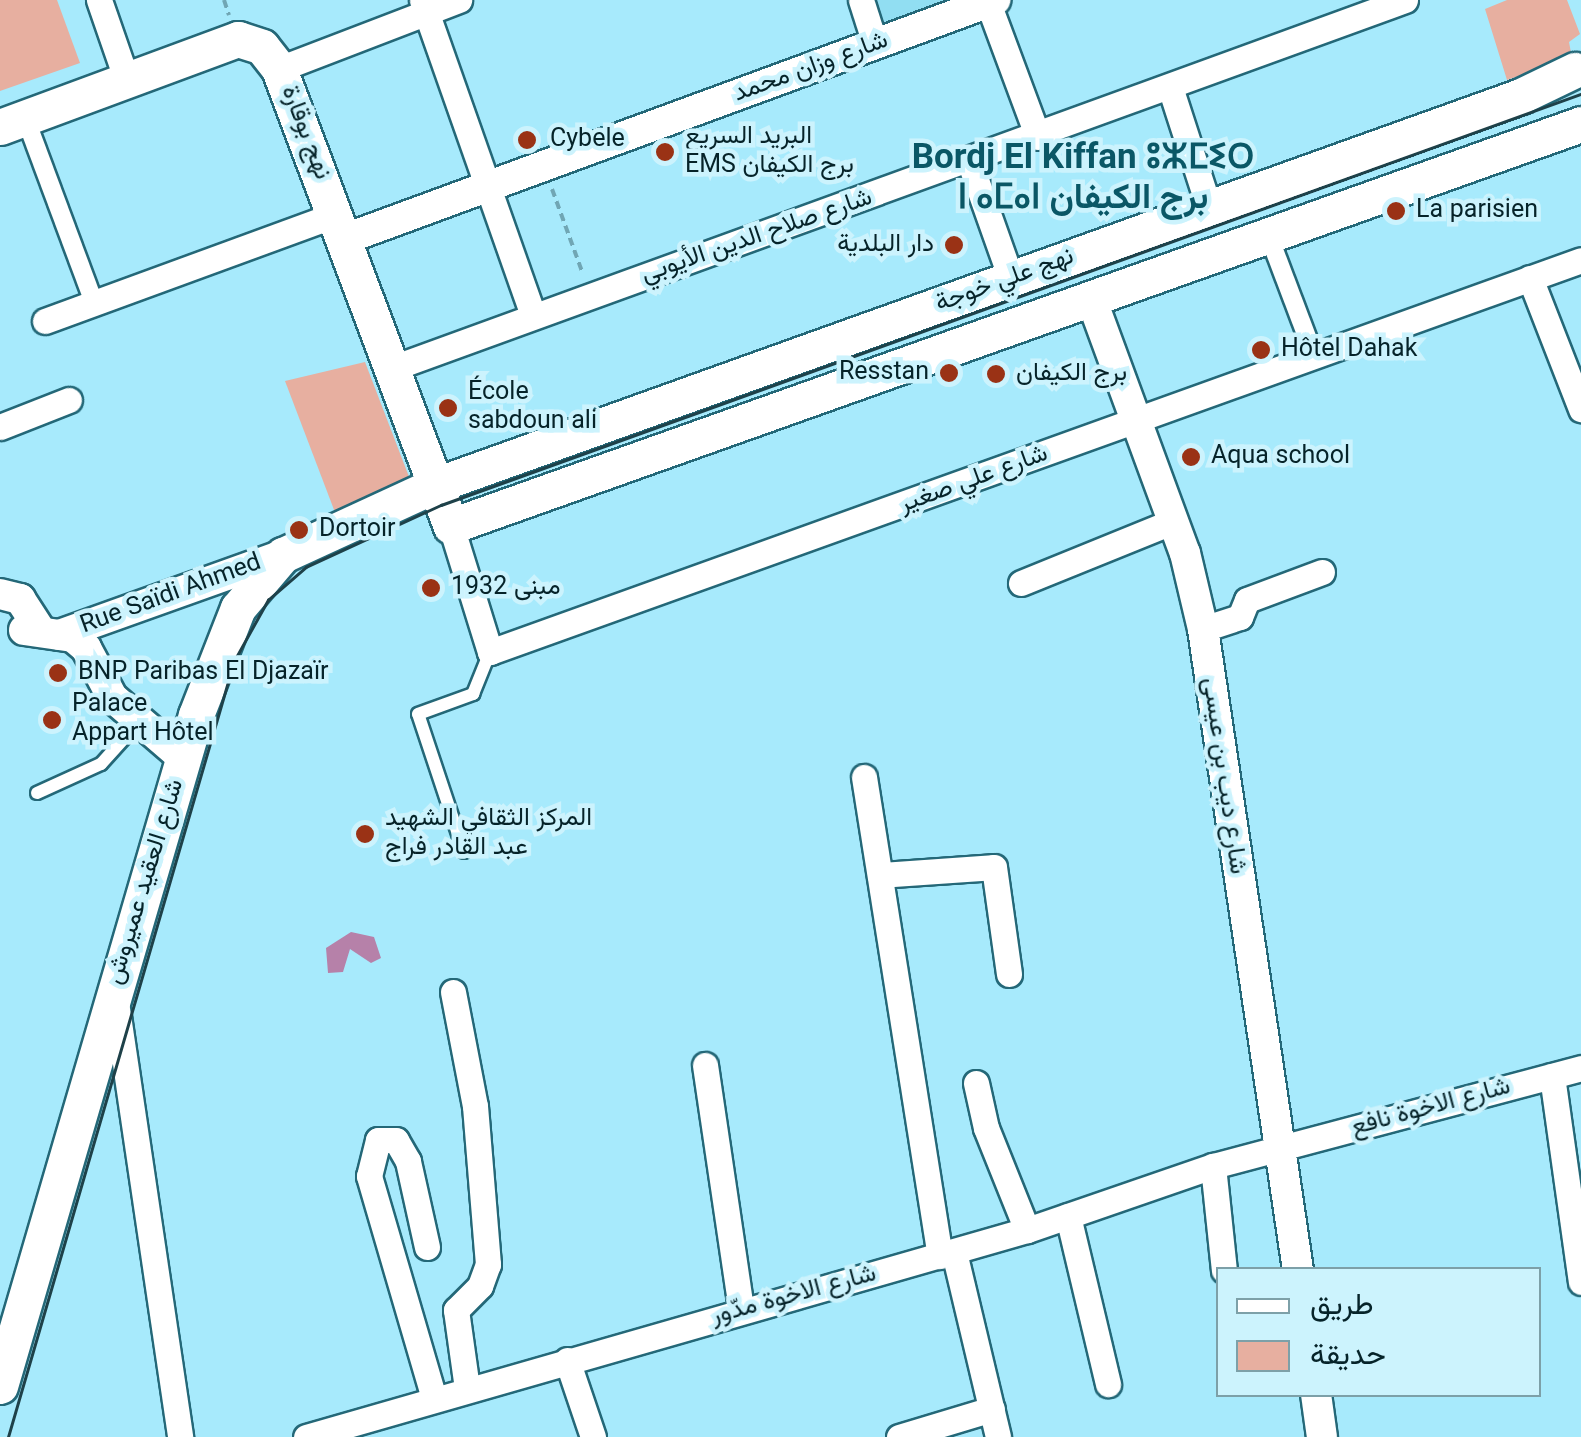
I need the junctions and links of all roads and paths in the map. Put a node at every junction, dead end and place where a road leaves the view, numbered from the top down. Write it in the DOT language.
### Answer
graph roads {
  1 [pos="99,0"];
  2 [pos="459,0"];
  3 [pos="862,0"];
  4 [pos="1405,0"];
  5 [pos="990,1"];
  6 [pos="424,6"];
  7 [pos="875,44"];
  8 [pos="1578,66"];
  9 [pos="280,69"];
  10 [pos="126,78"];
  11 [pos="1171,90"];
  12 [pos="1581,112"];
  13 [pos="13,122"];
  14 [pos="1581,124"];
  15 [pos="1038,137"];
  16 [pos="970,163"];
  17 [pos="544,166"];
  18 [pos="490,186"];
  19 [pos="1208,208"];
  20 [pos="341,226"];
  21 [pos="1266,231"];
  22 [pos="1581,260"];
  23 [pos="1011,278"];
  24 [pos="1530,278"];
  25 [pos="592,296"];
  26 [pos="1090,298"];
  27 [pos="94,303"];
  28 [pos="532,316"];
  29 [pos="45,321"];
  30 [pos="1314,358"];
  31 [pos="390,369"];
  32 [pos="69,400"];
  33 [pos="1581,409"];
  34 [pos="1134,423"];
  35 [pos="0,427"];
  36 [pos="433,486"];
  37 [pos="1171,522"];
  38 [pos="451,526"];
  39 [pos="283,555"];
  40 [pos="1322,572"];
  41 [pos="1021,583"];
  42 [pos="0,593"];
  43 [pos="1203,629"];
  44 [pos="30,630"];
  45 [pos="490,652"];
  46 [pos="137,724"];
  47 [pos="184,759"];
  48 [pos="864,777"];
  49 [pos="37,793"];
  50 [pos="464,852"];
  51 [pos="880,875"];
  52 [pos="1009,974"];
  53 [pos="114,990"];
  54 [pos="453,992"];
  55 [pos="705,1065"];
  56 [pos="1581,1068"];
  57 [pos="1552,1076"];
  58 [pos="976,1083"];
  59 [pos="1280,1148"];
  60 [pos="1213,1166"];
  61 [pos="1068,1216"];
  62 [pos="1027,1230"];
  63 [pos="427,1247"];
  64 [pos="947,1254"];
  65 [pos="1224,1267"];
  66 [pos="1298,1267"];
  67 [pos="1581,1282"];
  68 [pos="741,1310"];
  69 [pos="8,1322"];
  70 [pos="567,1360"];
  71 [pos="1108,1384"];
  72 [pos="0,1386"];
  73 [pos="467,1388"];
  74 [pos="1316,1397"];
  75 [pos="434,1399"];
  76 [pos="992,1409"];
  77 [pos="180,1437"];
  78 [pos="306,1437"];
  79 [pos="593,1437"];
  80 [pos="898,1437"];
  81 [pos="998,1437"];
  82 [pos="1322,1437"];
  1 -- 10 [label="street"];
  2 -- 6 [label="street"];
  3 -- 7 [label="street"];
  4 -- 11 [label="street, شارع صلاح الدين الأيوبي"];
  5 -- 7 [label="street, شارع وزان محمد"];
  5 -- 15 [label="street"];
  6 -- 9 [label="street"];
  6 -- 18 [label="street"];
  7 -- 17 [label="street, شارع وزان محمد"];
  8 -- 12 [label="main road"];
  8 -- 19 [label="main road, نهج علي خوجة"];
  9 -- 10 [label="main road, نهج بوقارة"];
  9 -- 20 [label="main road, نهج بوقارة"];
  10 -- 13 [label="main road, نهج بوقارة"];
  11 -- 15 [label="street, شارع صلاح الدين الأيوبي"];
  11 -- 19 [label="street"];
  13 -- 27 [label="street"];
  14 -- 21 [label="main road, نهج علي خوجة"];
  15 -- 16 [label="street, شارع صلاح الدين الأيوبي"];
  16 -- 23 [label="street"];
  16 -- 25 [label="street, شارع صلاح الدين الأيوبي"];
  17 -- 18 [label="street, شارع وزان محمد"];
  17 -- 25 [label="path"];
  18 -- 20 [label="street, شارع وزان محمد"];
  18 -- 28 [label="street"];
  19 -- 23 [label="main road, نهج علي خوجة"];
  20 -- 27 [label="street"];
  20 -- 31 [label="main road, نهج بوقارة"];
  21 -- 26 [label="main road, نهج علي خوجة"];
  21 -- 30 [label="street"];
  22 -- 24 [label="street, شارع علي صغير"];
  23 -- 36 [label="main road, نهج علي خوجة"];
  24 -- 30 [label="street, شارع علي صغير"];
  24 -- 33 [label="street"];
  25 -- 28 [label="street, شارع صلاح الدين الأيوبي"];
  26 -- 34 [label="street, شارع ديب بن عيسى"];
  26 -- 38 [label="main road, نهج علي خوجة"];
  27 -- 29 [label="street"];
  28 -- 31 [label="street, شارع صلاح الدين الأيوبي"];
  30 -- 34 [label="street, شارع علي صغير"];
  31 -- 36 [label="main road, نهج بوقارة"];
  32 -- 35 [label="street"];
  34 -- 37 [label="street, شارع ديب بن عيسى"];
  34 -- 45 [label="street, شارع علي صغير"];
  36 -- 38 [label="main road, نهج بوقارة"];
  36 -- 39 [label="main road, شارع العقيد عميروش"];
  37 -- 41 [label="street"];
  37 -- 43 [label="street, شارع ديب بن عيسى"];
  38 -- 45 [label="street"];
  39 -- 44 [label="street, Rue Saïdi Ahmed"];
  39 -- 47 [label="main road, شارع العقيد عميروش"];
  40 -- 43 [label="street"];
  42 -- 44 [label="street"];
  43 -- 59 [label="street, شارع ديب بن عيسى"];
  44 -- 46 [label="street"];
  45 -- 50 [label="lane"];
  46 -- 47 [label="street"];
  46 -- 49 [label="lane"];
  47 -- 53 [label="main road, شارع العقيد عميروش"];
  48 -- 51 [label="street"];
  51 -- 52 [label="street"];
  51 -- 64 [label="street"];
  53 -- 69 [label="main road, شارع العقيد عميروش"];
  53 -- 77 [label="street"];
  54 -- 73 [label="street"];
  55 -- 68 [label="street"];
  56 -- 57 [label="street, شارع الاخوة نافع"];
  57 -- 59 [label="street, شارع الاخوة نافع"];
  57 -- 67 [label="street"];
  58 -- 62 [label="street"];
  59 -- 60 [label="street, شارع الاخوة مدّور"];
  59 -- 66 [label="street, شارع ديب بن عيسى"];
  60 -- 61 [label="street, شارع الاخوة مدّور"];
  60 -- 65 [label="street"];
  61 -- 62 [label="street, شارع الاخوة مدّور"];
  61 -- 71 [label="street"];
  62 -- 64 [label="street, شارع الاخوة مدّور"];
  63 -- 75 [label="street"];
  64 -- 68 [label="street, شارع الاخوة مدّور"];
  64 -- 76 [label="street"];
  68 -- 70 [label="street, شارع الاخوة مدّور"];
  69 -- 72 [label="main road, شارع العقيد عميروش"];
  70 -- 73 [label="street, شارع الاخوة مدّور"];
  70 -- 79 [label="street"];
  73 -- 75 [label="street, شارع الاخوة مدّور"];
  74 -- 82 [label="street"];
  75 -- 78 [label="street, شارع الاخوة مدّور"];
  76 -- 80 [label="street"];
  76 -- 81 [label="street"];
}
